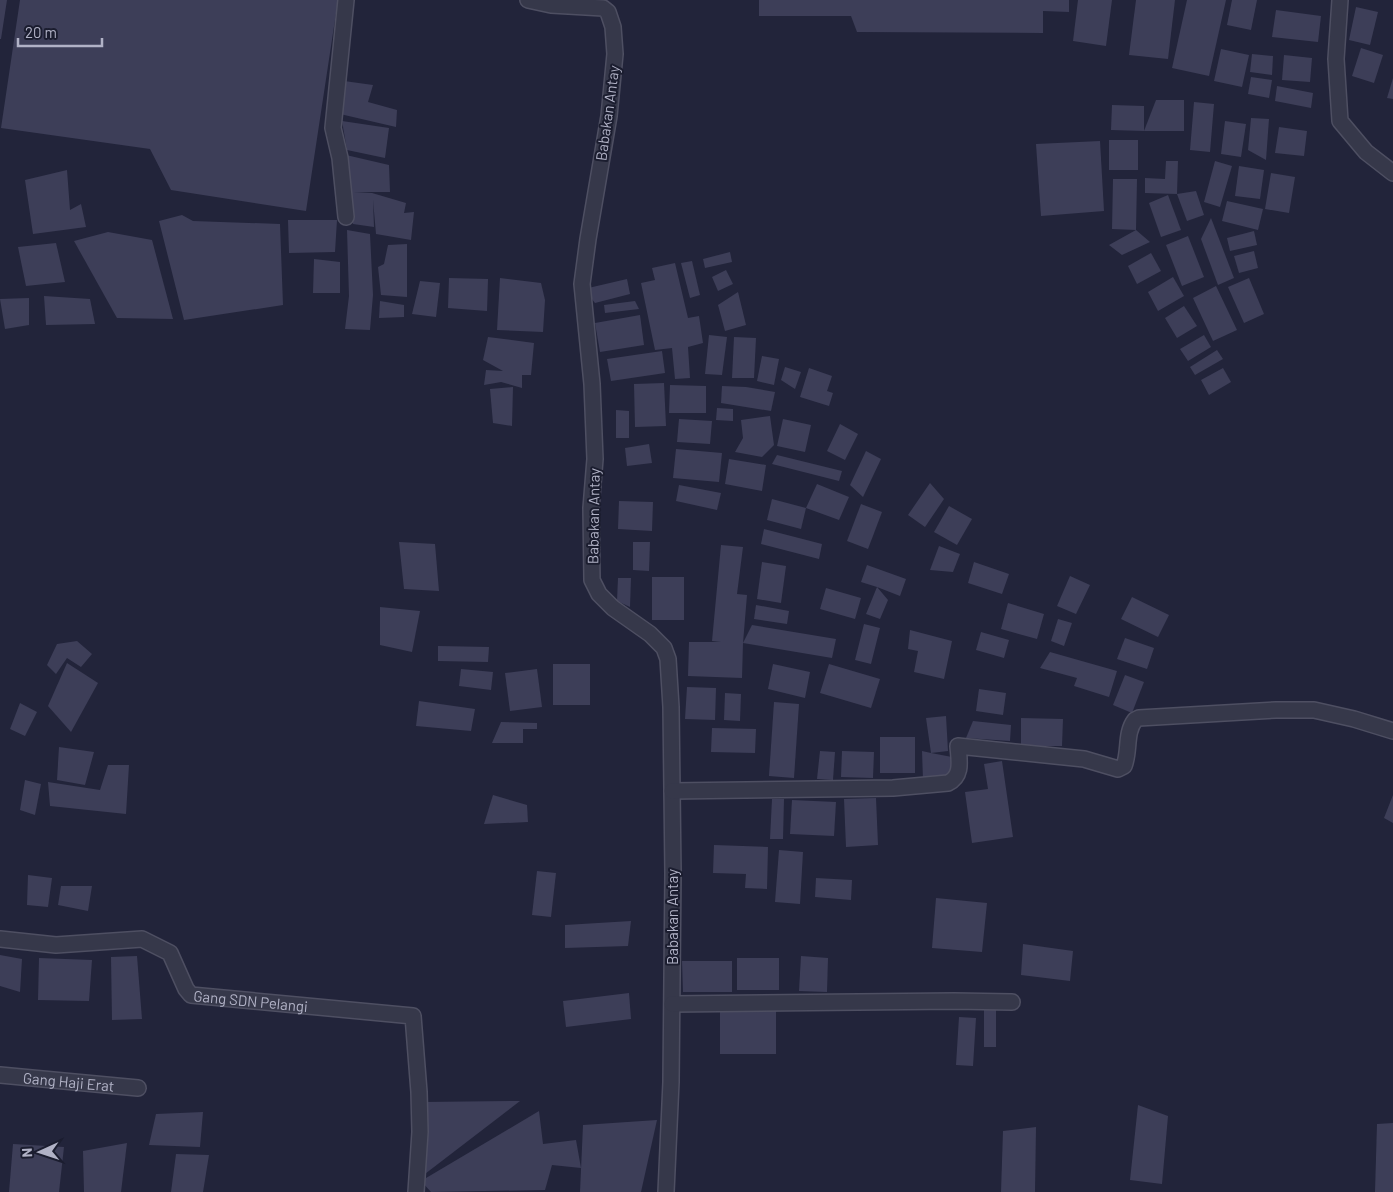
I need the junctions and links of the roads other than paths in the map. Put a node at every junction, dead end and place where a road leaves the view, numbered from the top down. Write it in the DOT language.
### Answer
graph roads {
  1 [pos="346,0"];
  2 [pos="528,0"];
  3 [pos="1340,0"];
  4 [pos="1393,174"];
  5 [pos="346,217"];
  6 [pos="1393,731"];
  7 [pos="672,791"];
  8 [pos="0,939"];
  9 [pos="1012,1002"];
  10 [pos="672,1004"];
  11 [pos="0,1075"];
  12 [pos="138,1088"];
  13 [pos="416,1192"];
  14 [pos="666,1192"];
  1 -- 5 [label="street"];
  2 -- 7 [label="street, Babakan Antay"];
  3 -- 4 [label="street"];
  6 -- 7 [label="street"];
  7 -- 10 [label="street, Babakan Antay"];
  8 -- 13 [label="street, Gang SDN Pelangi"];
  9 -- 10 [label="street"];
  10 -- 14 [label="street, Babakan Antay"];
  11 -- 12 [label="street, Gang Haji Erat"];
}
